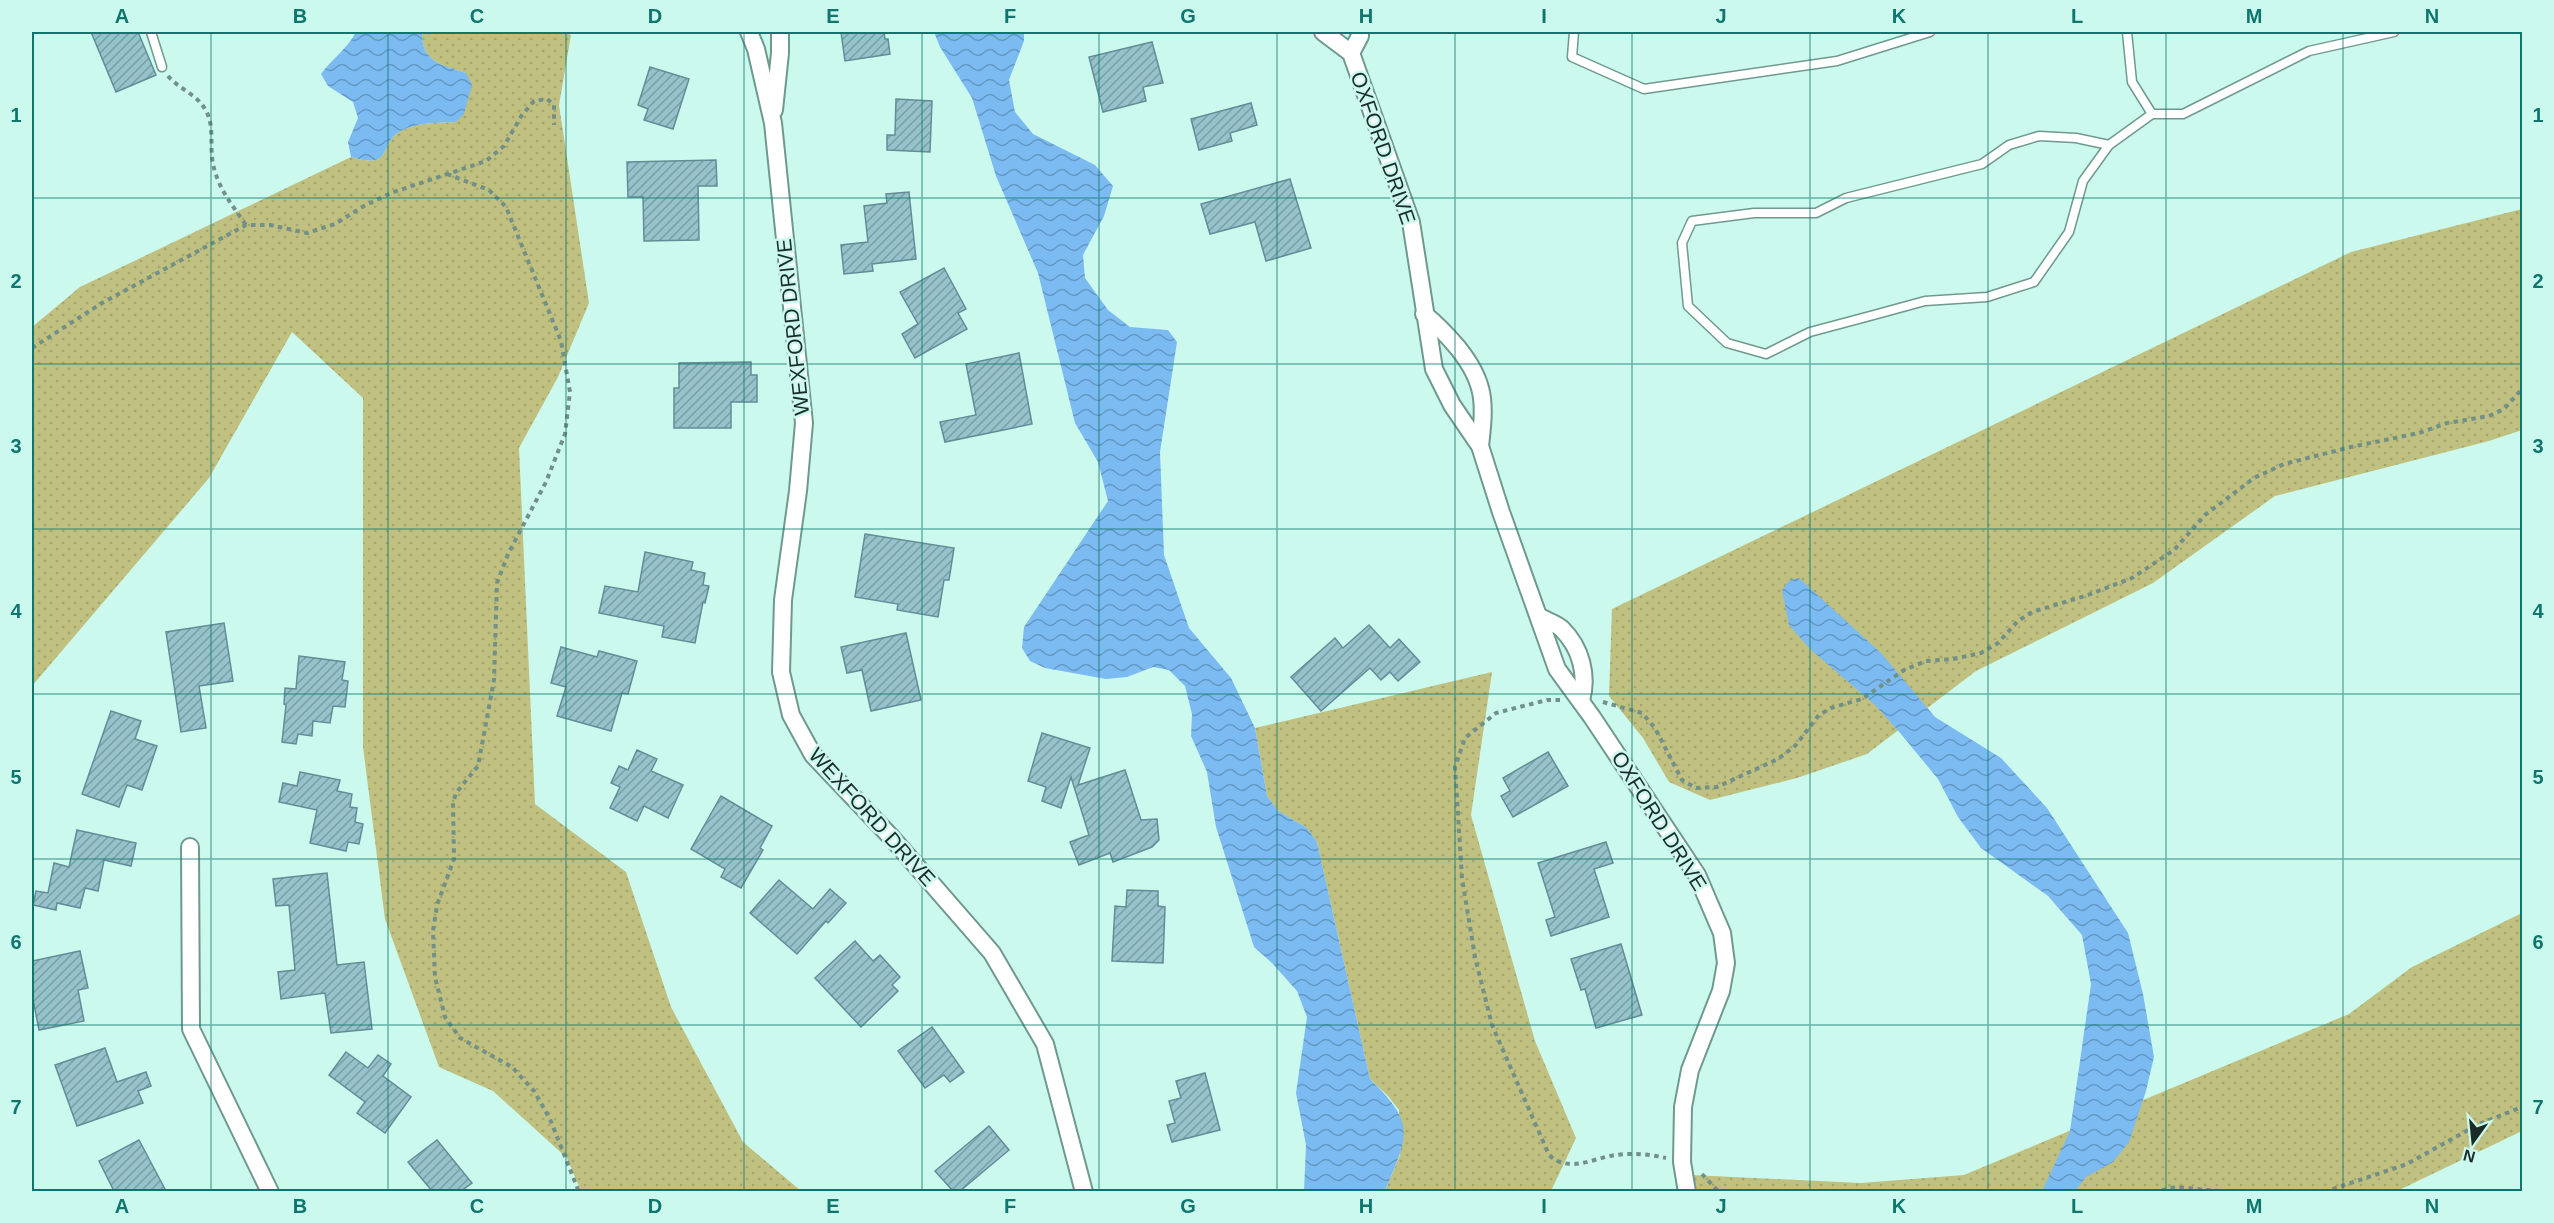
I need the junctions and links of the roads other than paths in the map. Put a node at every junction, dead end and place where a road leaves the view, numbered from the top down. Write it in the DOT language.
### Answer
graph roads {
  1 [pos="151,32"];
  2 [pos="749,32"];
  3 [pos="780,32"];
  4 [pos="1323,32"];
  5 [pos="1360,32"];
  6 [pos="1574,32"];
  7 [pos="1930,32"];
  8 [pos="2127,32"];
  9 [pos="2394,32"];
  10 [pos="1350,53"];
  11 [pos="162,68"];
  12 [pos="2152,114"];
  13 [pos="773,123"];
  14 [pos="2109,145"];
  15 [pos="1424,314"];
  16 [pos="1480,446"];
  17 [pos="1540,617"];
  18 [pos="1581,701"];
  19 [pos="190,847"];
  20 [pos="270,1191"];
  21 [pos="1084,1191"];
  22 [pos="1687,1191"];
  1 -- 11 [label="lane"];
  2 -- 13 [label="street, WEXFORD DRIVE"];
  3 -- 13 [label="street, WEXFORD DRIVE"];
  4 -- 10 [label="street, OXFORD DRIVE"];
  5 -- 10 [label="street, OXFORD DRIVE"];
  6 -- 7 [label="lane"];
  8 -- 12 [label="lane"];
  9 -- 12 [label="lane"];
  10 -- 15 [label="street, OXFORD DRIVE"];
  12 -- 14 [label="lane"];
  13 -- 21 [label="street, WEXFORD DRIVE"];
  14 -- 14 [label="lane"];
  15 -- 16 [label="street, OXFORD DRIVE"];
  15 -- 16 [label="street, OXFORD DRIVE"];
  16 -- 17 [label="street, OXFORD DRIVE"];
  17 -- 18 [label="street, OXFORD DRIVE"];
  17 -- 18 [label="street"];
  18 -- 22 [label="street, OXFORD DRIVE"];
  19 -- 20 [label="street"];
}
